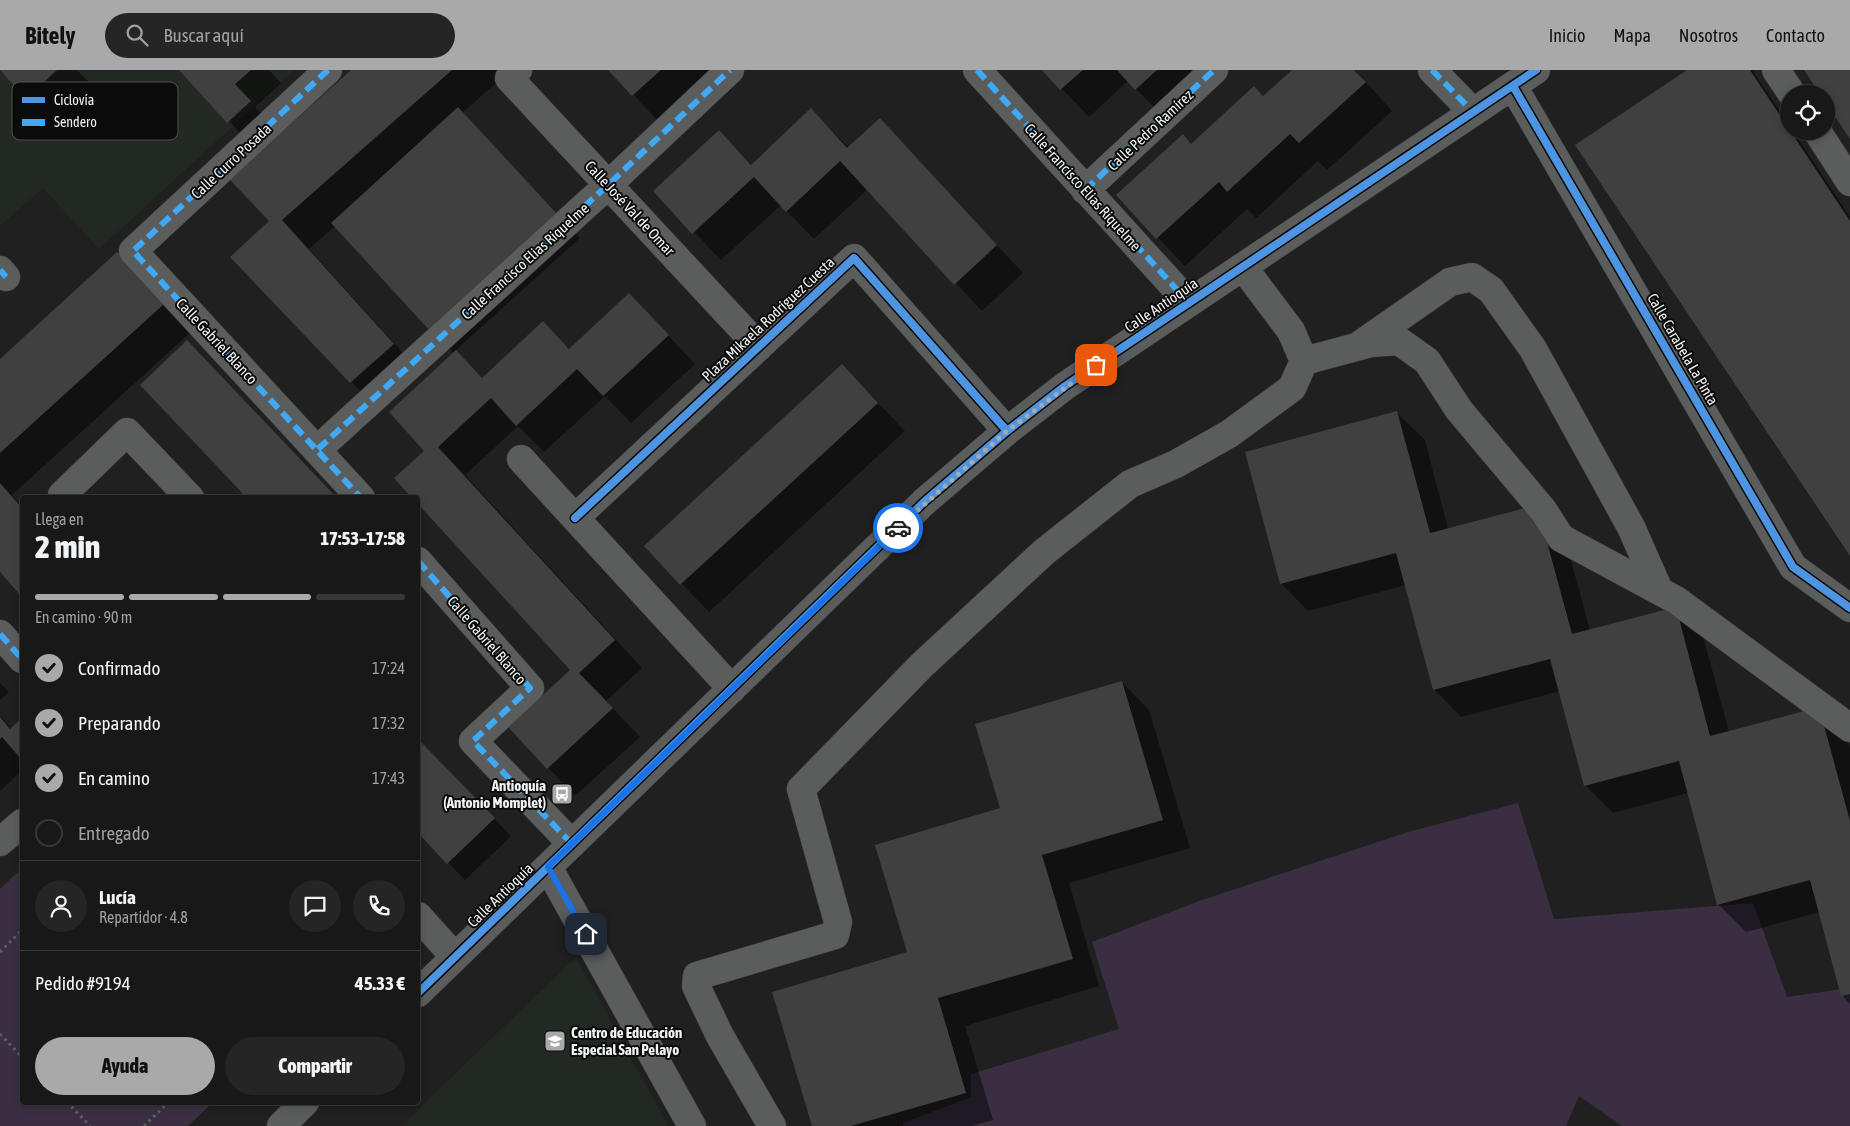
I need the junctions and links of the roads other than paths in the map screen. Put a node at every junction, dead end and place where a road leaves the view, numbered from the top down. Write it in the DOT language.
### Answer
graph roads {
  1 [pos="328,70"];
  2 [pos="518,70"];
  3 [pos="730,70"];
  4 [pos="977,70"];
  5 [pos="1214,70"];
  6 [pos="1432,70"];
  7 [pos="1536,70"];
  8 [pos="1776,70"];
  9 [pos="1786,85"];
  10 [pos="1513,86"];
  11 [pos="1473,112"];
  12 [pos="1822,140"];
  13 [pos="1850,182"];
  14 [pos="608,185"];
  15 [pos="1085,190"];
  16 [pos="133,251"];
  17 [pos="1242,267"];
  18 [pos="1189,303"];
  19 [pos="1358,346"];
  20 [pos="759,347"];
  21 [pos="1304,361"];
  22 [pos="1007,431"];
  23 [pos="318,449"];
  24 [pos="521,459"];
  25 [pos="62,495"];
  26 [pos="187,495"];
  27 [pos="359,495"];
  28 [pos="575,518"];
  29 [pos="420,563"];
  30 [pos="1658,588"];
  31 [pos="1850,608"];
  32 [pos="0,634"];
  33 [pos="20,658"];
  34 [pos="732,688"];
  35 [pos="1850,728"];
  36 [pos="20,825"];
  37 [pos="0,842"];
  38 [pos="572,844"];
  39 [pos="548,867"];
  40 [pos="420,918"];
  41 [pos="456,957"];
  42 [pos="420,992"];
  43 [pos="302,1105"];
  44 [pos="281,1126"];
  45 [pos="692,1126"];
  46 [pos="772,1126"];
  1 -- 16 [label="street, Calle Curro Posada"];
  2 -- 14 [label="street, Calle José Val de Omar"];
  3 -- 14 [label="street, Calle Francisco Elias Riquelme"];
  4 -- 15 [label="street, Calle Francisco Elias Riquelme"];
  5 -- 15 [label="street, Calle Pedro Ramírez"];
  6 -- 11 [label="street"];
  7 -- 10 [label="street, Calle Antioquía"];
  8 -- 9 [label="street"];
  10 -- 11 [label="street, Calle Antioquía"];
  10 -- 31 [label="street, Calle Carabela La Pinta"];
  11 -- 17 [label="street, Calle Antioquía"];
  12 -- 13 [label="street"];
  14 -- 20 [label="street, Calle José Val de Omar"];
  14 -- 23 [label="street, Calle Francisco Elias Riquelme"];
  15 -- 18 [label="street, Calle Francisco Elias Riquelme"];
  16 -- 23 [label="street, Calle Gabriel Blanco"];
  17 -- 18 [label="street, Calle Antioquía"];
  17 -- 21 [label="street"];
  18 -- 22 [label="street, Calle Antioquía"];
  19 -- 21 [label="street"];
  19 -- 30 [label="street"];
  19 -- 30 [label="street"];
  20 -- 22 [label="street, Plaza Mikaela Rodríguez Cuesta"];
  20 -- 28 [label="street, Plaza Mikaela Rodríguez Cuesta"];
  21 -- 46 [label="street"];
  22 -- 34 [label="street, Calle Antioquía"];
  23 -- 27 [label="street, Calle Gabriel Blanco"];
  24 -- 28 [label="street"];
  25 -- 26 [label="street"];
  28 -- 34 [label="street"];
  29 -- 38 [label="street, Calle Gabriel Blanco"];
  30 -- 35 [label="street"];
  32 -- 33 [label="street"];
  34 -- 38 [label="street, Calle Antioquía"];
  36 -- 37 [label="street"];
  38 -- 39 [label="street, Calle Antioquía"];
  39 -- 41 [label="street, Calle Antioquía"];
  39 -- 45 [label="street"];
  40 -- 41 [label="street"];
  41 -- 42 [label="street, Calle Antioquía"];
  43 -- 44 [label="street"];
}
